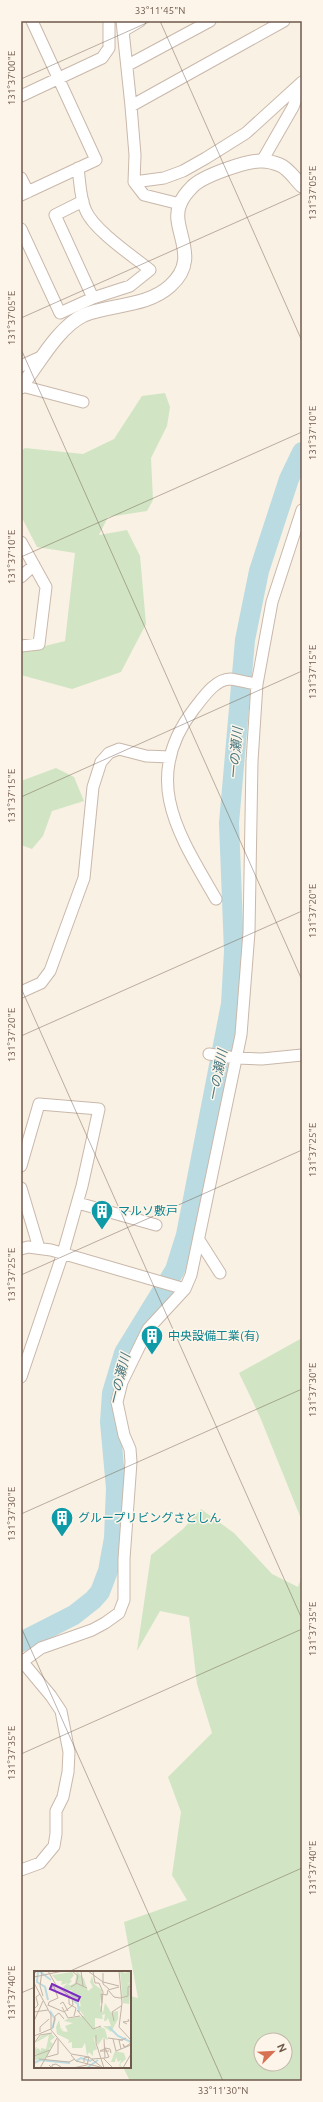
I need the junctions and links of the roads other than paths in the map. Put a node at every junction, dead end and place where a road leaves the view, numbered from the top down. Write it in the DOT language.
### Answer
graph roads {
  1 [pos="32,21"];
  2 [pos="109,21"];
  3 [pos="140,21"];
  4 [pos="210,21"];
  5 [pos="284,21"];
  6 [pos="122,26"];
  7 [pos="128,65"];
  8 [pos="58,79"];
  9 [pos="302,82"];
  10 [pos="21,96"];
  11 [pos="131,106"];
  12 [pos="262,161"];
  13 [pos="78,168"];
  14 [pos="21,178"];
  15 [pos="134,182"];
  16 [pos="302,186"];
  17 [pos="24,194"];
  18 [pos="83,201"];
  19 [pos="180,204"];
  20 [pos="21,228"];
  21 [pos="93,298"];
  22 [pos="60,313"];
  23 [pos="72,323"];
  24 [pos="43,356"];
  25 [pos="21,366"];
  26 [pos="22,387"];
  27 [pos="83,402"];
  28 [pos="302,510"];
  29 [pos="21,542"];
  30 [pos="34,565"];
  31 [pos="21,577"];
  32 [pos="21,646"];
  33 [pos="253,684"];
  34 [pos="170,757"];
  35 [pos="216,899"];
  36 [pos="21,992"];
  37 [pos="212,1054"];
  38 [pos="302,1055"];
  39 [pos="234,1058"];
  40 [pos="21,1166"];
  41 [pos="21,1188"];
  42 [pos="78,1203"];
  43 [pos="156,1224"];
  44 [pos="199,1240"];
  45 [pos="39,1248"];
  46 [pos="21,1249"];
  47 [pos="64,1253"];
  48 [pos="220,1273"];
  49 [pos="182,1288"];
  50 [pos="21,1377"];
  51 [pos="22,1661"];
  52 [pos="21,1870"];
  1 -- 8 [label="street"];
  2 -- 8 [label="street"];
  3 -- 6 [label="street"];
  4 -- 7 [label="street"];
  5 -- 11 [label="street"];
  6 -- 7 [label="street"];
  7 -- 11 [label="street"];
  8 -- 10 [label="street"];
  8 -- 13 [label="street"];
  9 -- 12 [label="street"];
  9 -- 15 [label="street"];
  11 -- 15 [label="street"];
  12 -- 16 [label="street"];
  12 -- 19 [label="street"];
  13 -- 17 [label="street"];
  13 -- 18 [label="street"];
  14 -- 17 [label="street"];
  15 -- 19 [label="street"];
  18 -- 21 [label="street"];
  18 -- 21 [label="street"];
  19 -- 23 [label="street"];
  20 -- 22 [label="street"];
  21 -- 22 [label="street"];
  22 -- 23 [label="street"];
  23 -- 24 [label="street"];
  24 -- 25 [label="street"];
  24 -- 26 [label="street"];
  26 -- 27 [label="street"];
  28 -- 33 [label="street"];
  29 -- 30 [label="street"];
  30 -- 31 [label="street"];
  30 -- 32 [label="street"];
  33 -- 34 [label="street"];
  33 -- 39 [label="street"];
  34 -- 35 [label="street"];
  34 -- 36 [label="street"];
  37 -- 39 [label="street"];
  38 -- 39 [label="street"];
  39 -- 44 [label="street"];
  40 -- 42 [label="street"];
  41 -- 45 [label="street"];
  42 -- 43 [label="street"];
  42 -- 47 [label="street"];
  44 -- 48 [label="street"];
  44 -- 49 [label="street"];
  45 -- 46 [label="street"];
  45 -- 47 [label="street"];
  47 -- 49 [label="street"];
  47 -- 50 [label="street"];
  49 -- 51 [label="street"];
  51 -- 52 [label="street"];
}
